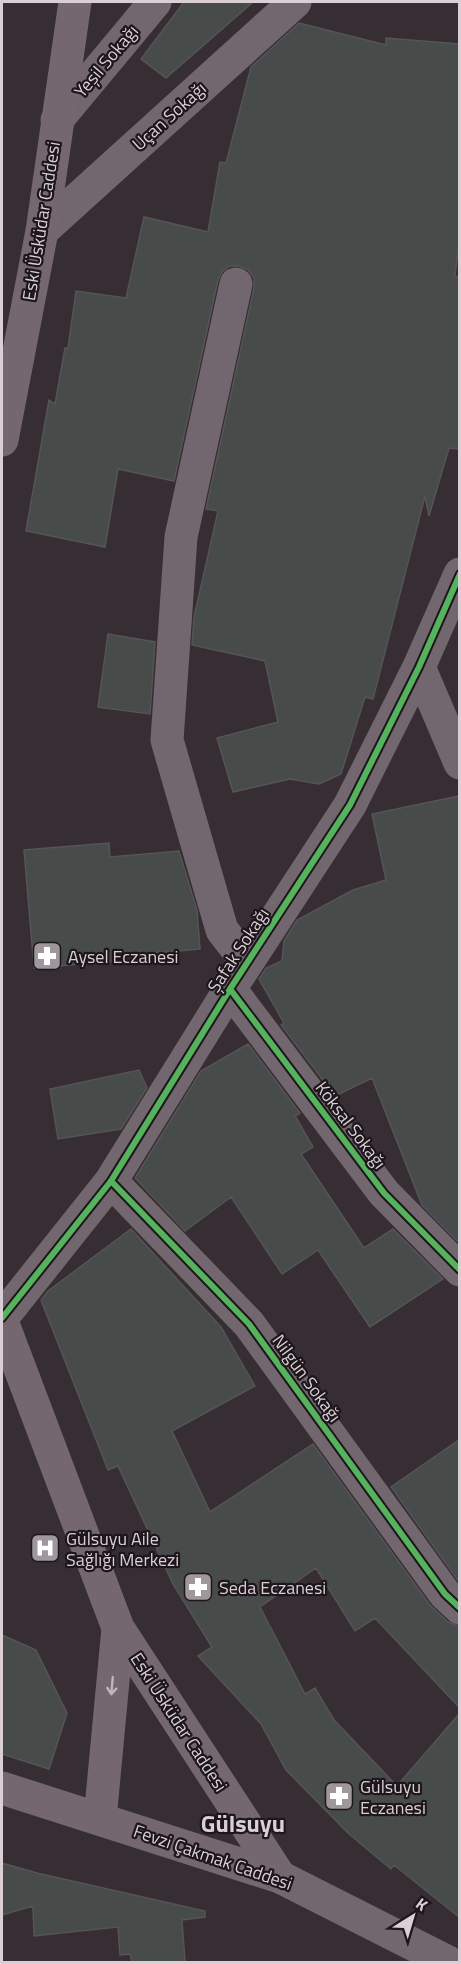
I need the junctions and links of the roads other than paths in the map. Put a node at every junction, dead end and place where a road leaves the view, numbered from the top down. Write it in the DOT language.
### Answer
graph roads {
  1 [pos="75,2"];
  2 [pos="155,2"];
  3 [pos="296,2"];
  4 [pos="57,120"];
  5 [pos="42,231"];
  6 [pos="236,284"];
  7 [pos="2,440"];
  8 [pos="459,574"];
  9 [pos="419,667"];
  10 [pos="459,763"];
  11 [pos="248,962"];
  12 [pos="230,989"];
  13 [pos="111,1181"];
  14 [pos="459,1270"];
  15 [pos="2,1320"];
  16 [pos="459,1608"];
  17 [pos="118,1628"];
  18 [pos="2,1788"];
  19 [pos="100,1819"];
  20 [pos="280,1877"];
  21 [pos="448,1962"];
  1 -- 4 [label="main road, Eski Üsküdar Caddesi"];
  2 -- 4 [label="street, Yeşil Sokağı"];
  3 -- 5 [label="street, Uçan Sokağı"];
  4 -- 5 [label="main road, Eski Üsküdar Caddesi"];
  5 -- 7 [label="main road, Eski Üsküdar Caddesi"];
  6 -- 11 [label="street"];
  8 -- 9 [label="street, Şafak Sokağı"];
  9 -- 10 [label="street"];
  9 -- 11 [label="street, Şafak Sokağı"];
  11 -- 12 [label="street, Şafak Sokağı"];
  12 -- 13 [label="street, Şafak Sokağı"];
  12 -- 14 [label="street, Köksal Sokağı"];
  13 -- 15 [label="street, Şafak Sokağı"];
  13 -- 16 [label="street, Nilgün Sokağı"];
  15 -- 17 [label="main road, Eski Üsküdar Caddesi"];
  17 -- 19 [label="main road, Eski Üsküdar Caddesi, one-way"];
  17 -- 20 [label="main road, Eski Üsküdar Caddesi"];
  18 -- 19 [label="main road, Fevzi Çakmak Caddesi"];
  19 -- 20 [label="main road, Fevzi Çakmak Caddesi"];
  20 -- 21 [label="street, Fevzi Çakmak Caddesi"];
}
